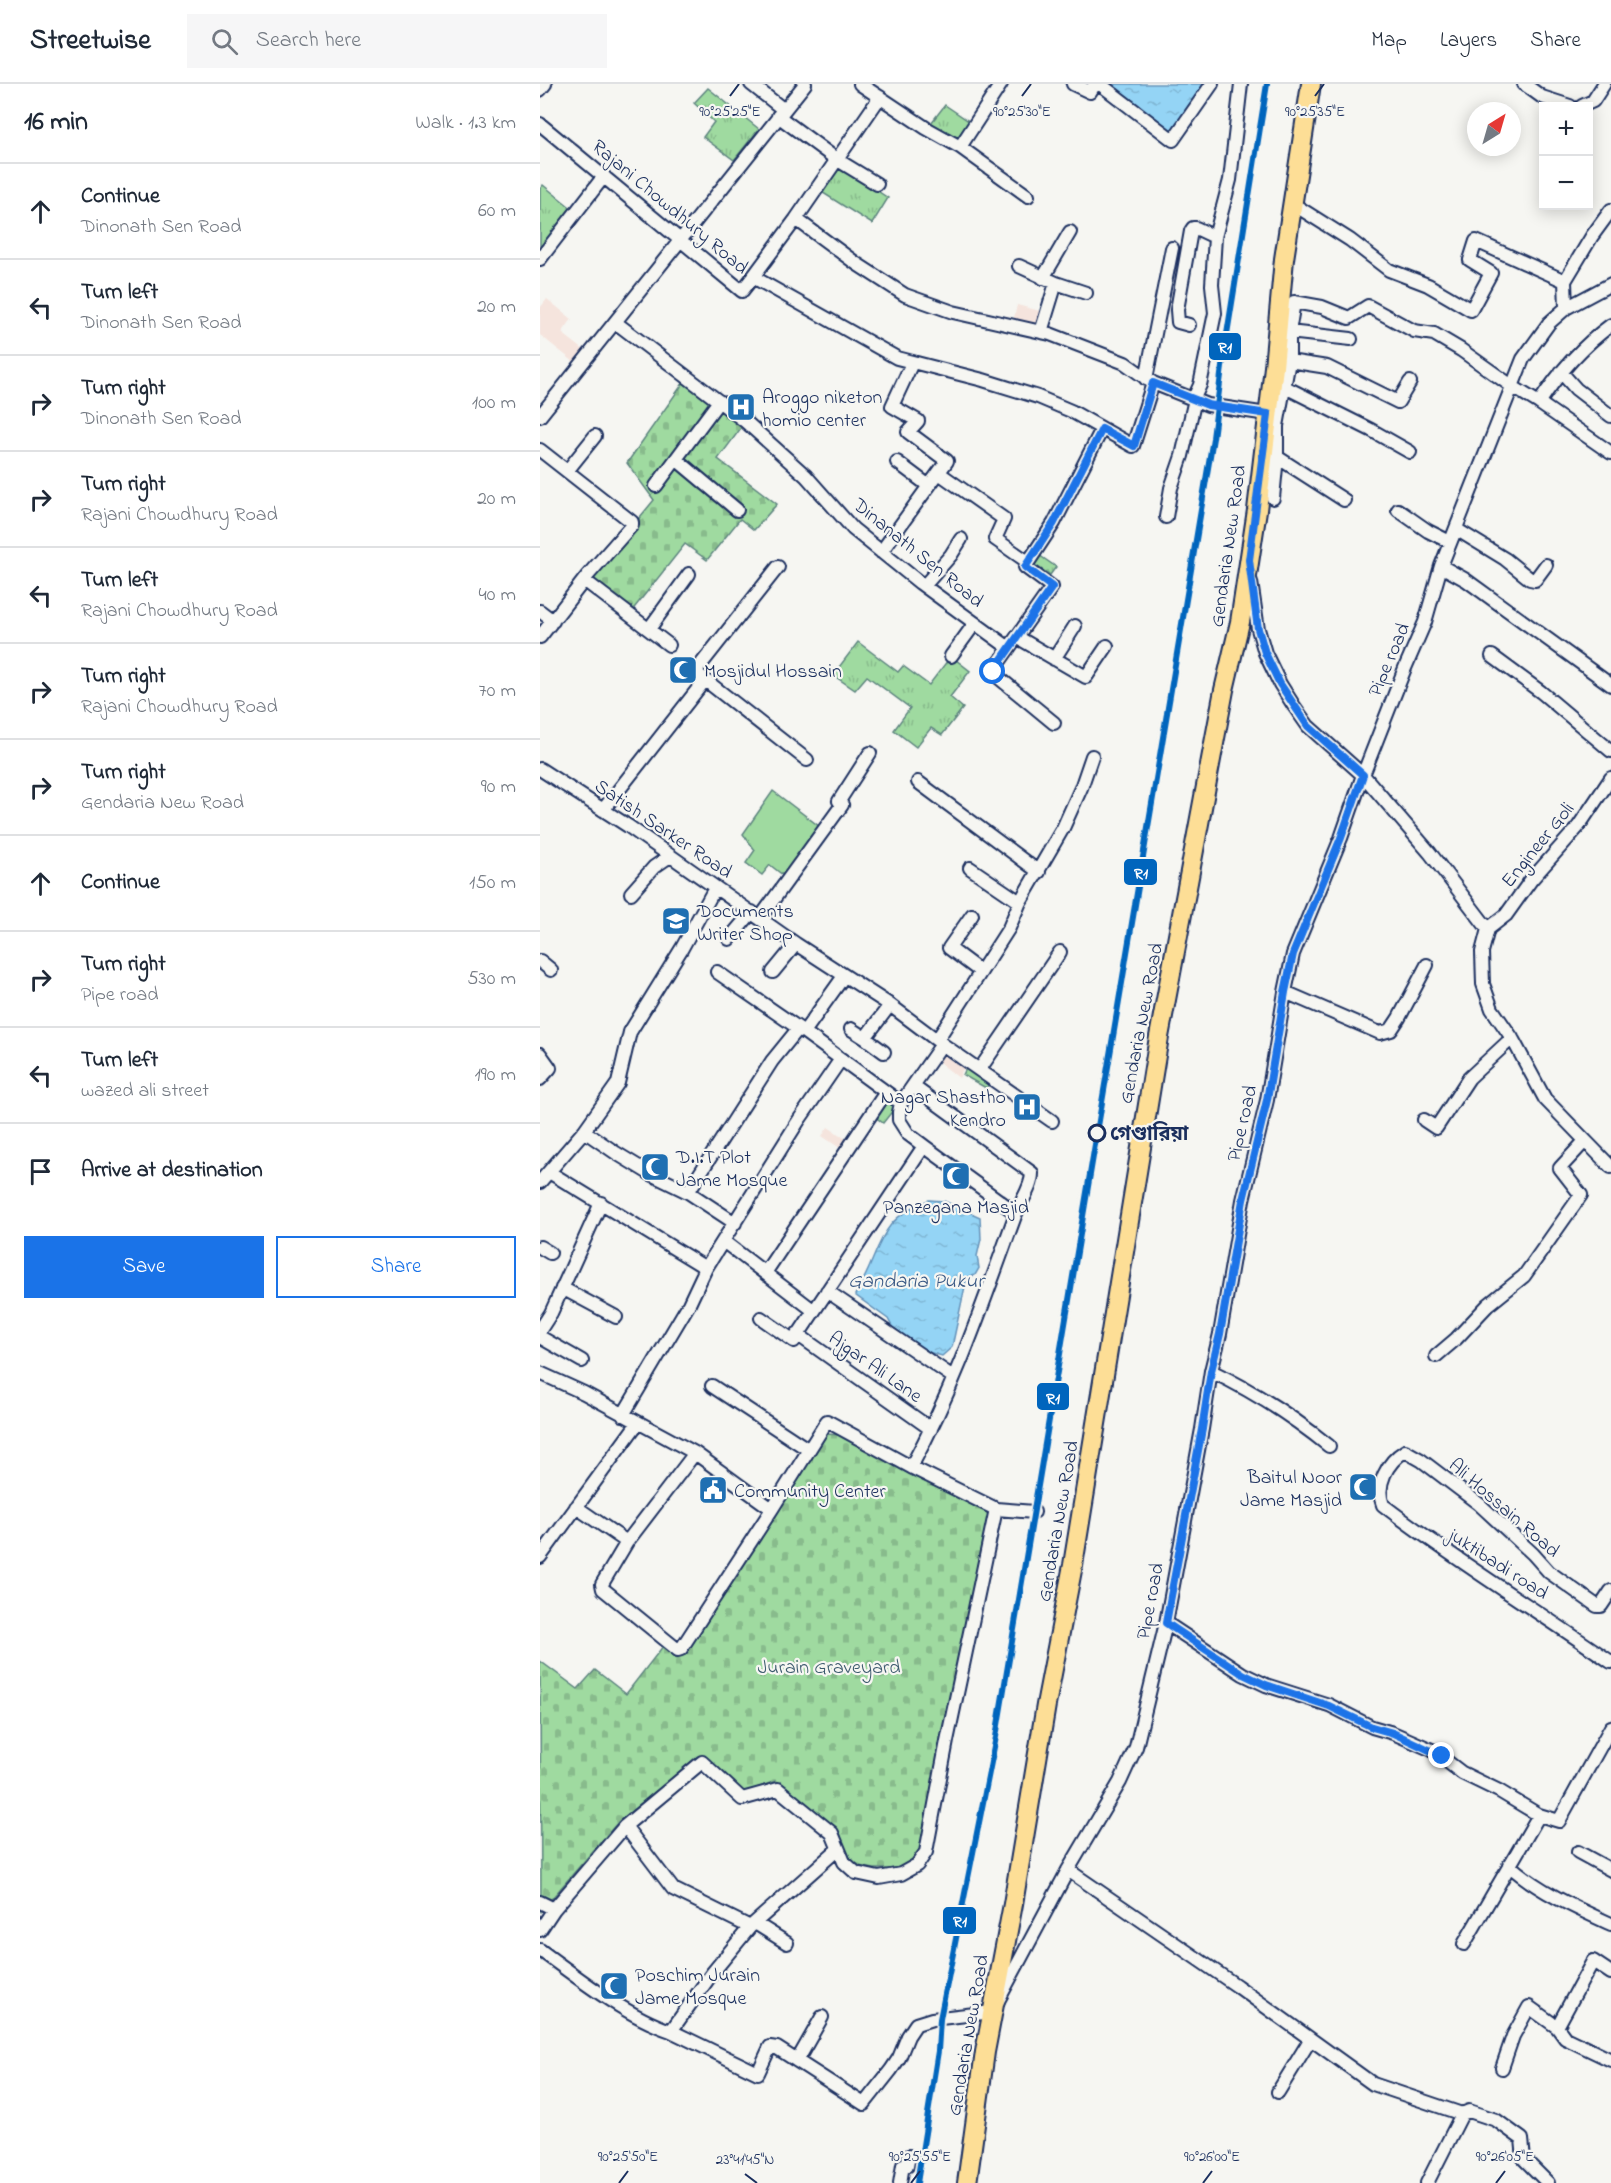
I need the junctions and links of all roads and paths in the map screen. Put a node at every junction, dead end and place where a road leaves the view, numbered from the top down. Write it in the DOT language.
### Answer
graph roads {
  1 [pos="545,84"];
  2 [pos="751,84"];
  3 [pos="805,84"];
  4 [pos="860,84"];
  5 [pos="1001,84"];
  6 [pos="1073,84"];
  7 [pos="1095,84"];
  8 [pos="1100,84"];
  9 [pos="1212,84"];
  10 [pos="1241,84"];
  11 [pos="1311,84"];
  12 [pos="1524,84"];
  13 [pos="1604,84"];
  14 [pos="540,90"];
  15 [pos="880,97"];
  16 [pos="1556,102"];
  17 [pos="1591,102"];
  18 [pos="781,113"];
  19 [pos="540,124"];
  20 [pos="960,147"];
  21 [pos="836,159"];
  22 [pos="604,176"];
  23 [pos="877,184"];
  24 [pos="1028,196"];
  25 [pos="1293,204"];
  26 [pos="1611,210"];
  27 [pos="796,219"];
  28 [pos="1070,232"];
  29 [pos="1215,237"];
  30 [pos="682,240"];
  31 [pos="1172,248"];
  32 [pos="540,259"];
  33 [pos="1018,266"];
  34 [pos="753,277"];
  35 [pos="1043,278"];
  36 [pos="1565,281"];
  37 [pos="1056,283"];
  38 [pos="1609,286"];
  39 [pos="1086,293"];
  40 [pos="1566,308"];
  41 [pos="615,322"];
  42 [pos="1189,325"];
  43 [pos="1611,325"];
  44 [pos="1041,332"];
  45 [pos="1289,332"];
  46 [pos="1351,339"];
  47 [pos="1290,361"];
  48 [pos="912,363"];
  49 [pos="1561,372"];
  50 [pos="1150,381"];
  51 [pos="1410,382"];
  52 [pos="1286,387"];
  53 [pos="1513,387"];
  54 [pos="1195,399"];
  55 [pos="719,401"];
  56 [pos="1539,403"];
  57 [pos="1268,414"];
  58 [pos="540,416"];
  59 [pos="1611,416"];
  60 [pos="1102,429"];
  61 [pos="595,436"];
  62 [pos="540,450"];
  63 [pos="1410,452"];
  64 [pos="1611,453"];
  65 [pos="1277,457"];
  66 [pos="676,459"];
  67 [pos="897,462"];
  68 [pos="567,471"];
  69 [pos="939,473"];
  70 [pos="656,486"];
  71 [pos="929,486"];
  72 [pos="1273,498"];
  73 [pos="1344,500"];
  74 [pos="737,510"];
  75 [pos="1398,510"];
  76 [pos="1166,518"];
  77 [pos="1456,530"];
  78 [pos="961,539"];
  79 [pos="1450,542"];
  80 [pos="881,552"];
  81 [pos="1249,560"];
  82 [pos="1028,562"];
  83 [pos="1546,565"];
  84 [pos="1441,566"];
  85 [pos="778,567"];
  86 [pos="689,574"];
  87 [pos="584,580"];
  88 [pos="924,586"];
  89 [pos="540,611"];
  90 [pos="553,621"];
  91 [pos="975,623"];
  92 [pos="1075,626"];
  93 [pos="649,629"];
  94 [pos="540,637"];
  95 [pos="1017,637"];
  96 [pos="669,645"];
  97 [pos="1107,646"];
  98 [pos="1008,648"];
  99 [pos="951,656"];
  100 [pos="1492,656"];
  101 [pos="1054,659"];
  102 [pos="705,680"];
  103 [pos="1611,685"];
  104 [pos="1054,723"];
  105 [pos="1611,751"];
  106 [pos="870,753"];
  107 [pos="1092,756"];
  108 [pos="807,760"];
  109 [pos="540,769"];
  110 [pos="1363,775"];
  111 [pos="1611,778"];
  112 [pos="918,782"];
  113 [pos="603,810"];
  114 [pos="670,856"];
  115 [pos="970,868"];
  116 [pos="1039,872"];
  117 [pos="715,888"];
  118 [pos="631,893"];
  119 [pos="1020,902"];
  120 [pos="756,915"];
  121 [pos="972,915"];
  122 [pos="1488,929"];
  123 [pos="729,939"];
  124 [pos="796,944"];
  125 [pos="1060,952"];
  126 [pos="540,961"];
  127 [pos="1427,965"];
  128 [pos="551,970"];
  129 [pos="717,972"];
  130 [pos="773,972"];
  131 [pos="981,972"];
  132 [pos="844,976"];
  133 [pos="1285,992"];
  134 [pos="890,1005"];
  135 [pos="851,1029"];
  136 [pos="801,1030"];
  137 [pos="865,1038"];
  138 [pos="1512,1038"];
  139 [pos="939,1042"];
  140 [pos="884,1052"];
  141 [pos="540,1054"];
  142 [pos="841,1059"];
  143 [pos="980,1069"];
  144 [pos="540,1079"];
  145 [pos="914,1087"];
  146 [pos="886,1092"];
  147 [pos="901,1103"];
  148 [pos="1424,1120"];
  149 [pos="1052,1121"];
  150 [pos="584,1131"];
  151 [pos="1585,1141"];
  152 [pos="924,1146"];
  153 [pos="1611,1167"];
  154 [pos="549,1172"];
  155 [pos="540,1182"];
  156 [pos="688,1192"];
  157 [pos="601,1203"];
  158 [pos="1016,1213"];
  159 [pos="735,1223"];
  160 [pos="723,1241"];
  161 [pos="706,1268"];
  162 [pos="765,1273"];
  163 [pos="562,1288"];
  164 [pos="827,1291"];
  165 [pos="813,1310"];
  166 [pos="616,1317"];
  167 [pos="761,1318"];
  168 [pos="540,1330"];
  169 [pos="797,1334"];
  170 [pos="540,1337"];
  171 [pos="1436,1356"];
  172 [pos="582,1360"];
  173 [pos="1211,1371"];
  174 [pos="540,1373"];
  175 [pos="953,1377"];
  176 [pos="712,1386"];
  177 [pos="623,1415"];
  178 [pos="638,1424"];
  179 [pos="931,1430"];
  180 [pos="1329,1446"];
  181 [pos="809,1450"];
  182 [pos="695,1453"];
  183 [pos="910,1467"];
  184 [pos="1379,1487"];
  185 [pos="576,1507"];
  186 [pos="772,1509"];
  187 [pos="996,1509"];
  188 [pos="1034,1512"];
  189 [pos="627,1542"];
  190 [pos="540,1557"];
  191 [pos="1611,1591"];
  192 [pos="1166,1623"];
  193 [pos="1611,1662"];
  194 [pos="1611,1728"];
  195 [pos="1539,1815"];
  196 [pos="625,1826"];
  197 [pos="838,1849"];
  198 [pos="1578,1852"];
  199 [pos="1509,1865"];
  200 [pos="1068,1870"];
  201 [pos="1611,1870"];
  202 [pos="540,1902"];
  203 [pos="554,1909"];
  204 [pos="1611,1924"];
  205 [pos="753,1925"];
  206 [pos="540,1930"];
  207 [pos="787,1943"];
  208 [pos="1464,1944"];
  209 [pos="540,1950"];
  210 [pos="1611,1973"];
  211 [pos="992,2012"];
  212 [pos="822,2017"];
  213 [pos="1557,2028"];
  214 [pos="671,2031"];
  215 [pos="1310,2040"];
  216 [pos="1611,2060"];
  217 [pos="797,2061"];
  218 [pos="1502,2068"];
  219 [pos="1278,2092"];
  220 [pos="1462,2114"];
  221 [pos="909,2156"];
  222 [pos="900,2183"];
  223 [pos="967,2183"];
  224 [pos="1427,2183"];
  225 [pos="1548,2183"];
  1 -- 14 [label="street"];
  2 -- 18 [label="street"];
  3 -- 18 [label="street"];
  4 -- 15 [label="street"];
  5 -- 20 [label="street"];
  6 -- 7 [label="street"];
  8 -- 9 [label="street"];
  10 -- 29 [label="street"];
  11 -- 25 [label="main road, Gendaria New Road"];
  12 -- 16 [label="street"];
  13 -- 17 [label="street"];
  15 -- 20 [label="street"];
  15 -- 21 [label="street"];
  18 -- 21 [label="street"];
  18 -- 30 [label="street"];
  19 -- 22 [label="street, Rajani Chowdhury Road"];
  20 -- 24 [label="street"];
  21 -- 23 [label="street"];
  21 -- 27 [label="street"];
  22 -- 30 [label="street, Rajani Chowdhury Road"];
  22 -- 32 [label="street"];
  25 -- 36 [label="street"];
  25 -- 57 [label="main road, Gendaria New Road"];
  26 -- 36 [label="street"];
  27 -- 34 [label="street"];
  27 -- 44 [label="street"];
  28 -- 35 [label="street"];
  29 -- 42 [label="street"];
  29 -- 54 [label="street"];
  30 -- 34 [label="street, Rajani Chowdhury Road"];
  30 -- 41 [label="street"];
  31 -- 50 [label="street"];
  33 -- 35 [label="street"];
  34 -- 48 [label="street, Rajani Chowdhury Road"];
  35 -- 37 [label="street"];
  36 -- 40 [label="street"];
  37 -- 39 [label="street"];
  37 -- 44 [label="street"];
  38 -- 40 [label="street, Pipe road"];
  40 -- 53 [label="street, Pipe road"];
  41 -- 55 [label="street, Dinanath Sen Road"];
  41 -- 58 [label="street"];
  43 -- 49 [label="street"];
  44 -- 50 [label="street"];
  45 -- 46 [label="street"];
  45 -- 47 [label="street"];
  45 -- 53 [label="street"];
  47 -- 51 [label="street"];
  47 -- 52 [label="street"];
  48 -- 60 [label="street, Rajani Chowdhury Road"];
  48 -- 69 [label="street"];
  49 -- 56 [label="street"];
  49 -- 59 [label="street"];
  50 -- 54 [label="street"];
  50 -- 60 [label="street, Rajani Chowdhury Road"];
  52 -- 63 [label="street"];
  52 -- 65 [label="street"];
  53 -- 56 [label="street"];
  53 -- 77 [label="street, Pipe road"];
  54 -- 57 [label="street"];
  54 -- 76 [label="street"];
  55 -- 66 [label="street"];
  55 -- 80 [label="street, Dinanath Sen Road"];
  56 -- 64 [label="street"];
  57 -- 81 [label="main road, Gendaria New Road"];
  60 -- 82 [label="street"];
  61 -- 68 [label="street"];
  62 -- 68 [label="street"];
  65 -- 72 [label="street"];
  65 -- 73 [label="street"];
  66 -- 70 [label="street"];
  66 -- 74 [label="street"];
  67 -- 71 [label="street"];
  68 -- 87 [label="street"];
  69 -- 71 [label="street"];
  69 -- 82 [label="street"];
  71 -- 80 [label="street"];
  75 -- 79 [label="street"];
  77 -- 79 [label="street, Pipe road"];
  77 -- 83 [label="street"];
  78 -- 88 [label="street"];
  79 -- 84 [label="street, Pipe road"];
  80 -- 88 [label="street, Dinanath Sen Road"];
  81 -- 110 [label="street"];
  81 -- 211 [label="main road, Gendaria New Road"];
  82 -- 95 [label="street"];
  84 -- 103 [label="street"];
  84 -- 110 [label="street, Pipe road"];
  85 -- 102 [label="street"];
  86 -- 93 [label="street"];
  87 -- 90 [label="street"];
  87 -- 93 [label="street"];
  88 -- 91 [label="street, Dinanath Sen Road"];
  89 -- 90 [label="street"];
  90 -- 94 [label="street"];
  91 -- 98 [label="street, Dinanath Sen Road"];
  91 -- 99 [label="street"];
  92 -- 101 [label="street"];
  93 -- 96 [label="street"];
  95 -- 98 [label="street"];
  95 -- 101 [label="street"];
  97 -- 101 [label="street"];
  98 -- 104 [label="street"];
  100 -- 105 [label="street"];
  102 -- 108 [label="street"];
  102 -- 113 [label="street"];
  106 -- 120 [label="street"];
  107 -- 116 [label="street"];
  109 -- 113 [label="street, Satish Sarker Road"];
  110 -- 122 [label="street"];
  110 -- 133 [label="street, Pipe road"];
  111 -- 122 [label="street, Engineer Goli"];
  112 -- 116 [label="street"];
  113 -- 114 [label="street, Satish Sarker Road"];
  114 -- 117 [label="street, Satish Sarker Road"];
  114 -- 118 [label="street"];
  115 -- 119 [label="street"];
  116 -- 119 [label="street"];
  117 -- 120 [label="street, Satish Sarker Road"];
  117 -- 150 [label="street"];
  119 -- 131 [label="street"];
  120 -- 123 [label="street"];
  120 -- 124 [label="street, Satish Sarker Road"];
  121 -- 131 [label="street"];
  122 -- 138 [label="street"];
  124 -- 130 [label="street"];
  124 -- 132 [label="street, Satish Sarker Road"];
  125 -- 143 [label="street"];
  126 -- 128 [label="street"];
  127 -- 133 [label="street"];
  129 -- 136 [label="street"];
  131 -- 139 [label="street"];
  132 -- 134 [label="street, Satish Sarker Road"];
  132 -- 136 [label="street"];
  133 -- 173 [label="street, Pipe road"];
  134 -- 137 [label="street"];
  134 -- 139 [label="street, Satish Sarker Road"];
  135 -- 137 [label="street"];
  136 -- 142 [label="street"];
  136 -- 156 [label="street"];
  137 -- 140 [label="street"];
  138 -- 148 [label="street"];
  138 -- 151 [label="street"];
  139 -- 143 [label="street, Satish Sarker Road"];
  139 -- 145 [label="street"];
  141 -- 144 [label="street"];
  142 -- 146 [label="street"];
  142 -- 159 [label="street"];
  143 -- 149 [label="street, Satish Sarker Road"];
  145 -- 147 [label="street"];
  145 -- 158 [label="street"];
  146 -- 147 [label="street"];
  146 -- 162 [label="street"];
  147 -- 152 [label="street"];
  150 -- 154 [label="street"];
  150 -- 156 [label="street"];
  151 -- 153 [label="street"];
  151 -- 171 [label="street"];
  152 -- 158 [label="street"];
  152 -- 164 [label="street"];
  154 -- 155 [label="street"];
  154 -- 157 [label="street"];
  156 -- 159 [label="street"];
  157 -- 161 [label="street"];
  157 -- 163 [label="street"];
  158 -- 175 [label="street"];
  159 -- 160 [label="street"];
  160 -- 161 [label="street"];
  160 -- 162 [label="street"];
  161 -- 177 [label="street"];
  162 -- 165 [label="street"];
  163 -- 166 [label="street"];
  163 -- 168 [label="street"];
  164 -- 165 [label="street"];
  164 -- 175 [label="street"];
  165 -- 169 [label="street"];
  167 -- 169 [label="street"];
  169 -- 179 [label="street, Ajgar Ali Lane"];
  170 -- 172 [label="street"];
  173 -- 180 [label="street"];
  173 -- 192 [label="street, Pipe road"];
  174 -- 177 [label="street"];
  175 -- 179 [label="street"];
  176 -- 181 [label="street"];
  177 -- 178 [label="street"];
  178 -- 182 [label="street"];
  178 -- 185 [label="street"];
  179 -- 183 [label="street"];
  181 -- 183 [label="street"];
  181 -- 186 [label="street"];
  182 -- 186 [label="street"];
  182 -- 189 [label="street"];
  183 -- 187 [label="street"];
  184 -- 191 [label="street, Ali Hossain Road"];
  184 -- 193 [label="street, juktibadi road"];
  185 -- 189 [label="street"];
  185 -- 190 [label="street"];
  186 -- 189 [label="street"];
  187 -- 188 [label="street"];
  187 -- 197 [label="street"];
  192 -- 195 [label="street"];
  192 -- 200 [label="street, Pipe road"];
  194 -- 195 [label="street"];
  195 -- 199 [label="street"];
  196 -- 197 [label="street"];
  196 -- 203 [label="street"];
  196 -- 205 [label="street"];
  197 -- 205 [label="street"];
  198 -- 201 [label="street"];
  199 -- 204 [label="street"];
  199 -- 208 [label="street"];
  200 -- 211 [label="street, Pipe road"];
  200 -- 215 [label="street"];
  202 -- 203 [label="street"];
  203 -- 206 [label="street"];
  205 -- 207 [label="street"];
  205 -- 214 [label="street"];
  209 -- 214 [label="street"];
  210 -- 213 [label="street"];
  211 -- 217 [label="street"];
  211 -- 223 [label="main road, Gendaria New Road"];
  212 -- 217 [label="street"];
  213 -- 216 [label="street"];
  213 -- 218 [label="street"];
  214 -- 217 [label="street"];
  215 -- 219 [label="street"];
  215 -- 220 [label="street"];
  220 -- 224 [label="street"];
  220 -- 225 [label="street"];
  221 -- 222 [label="street"];
}
